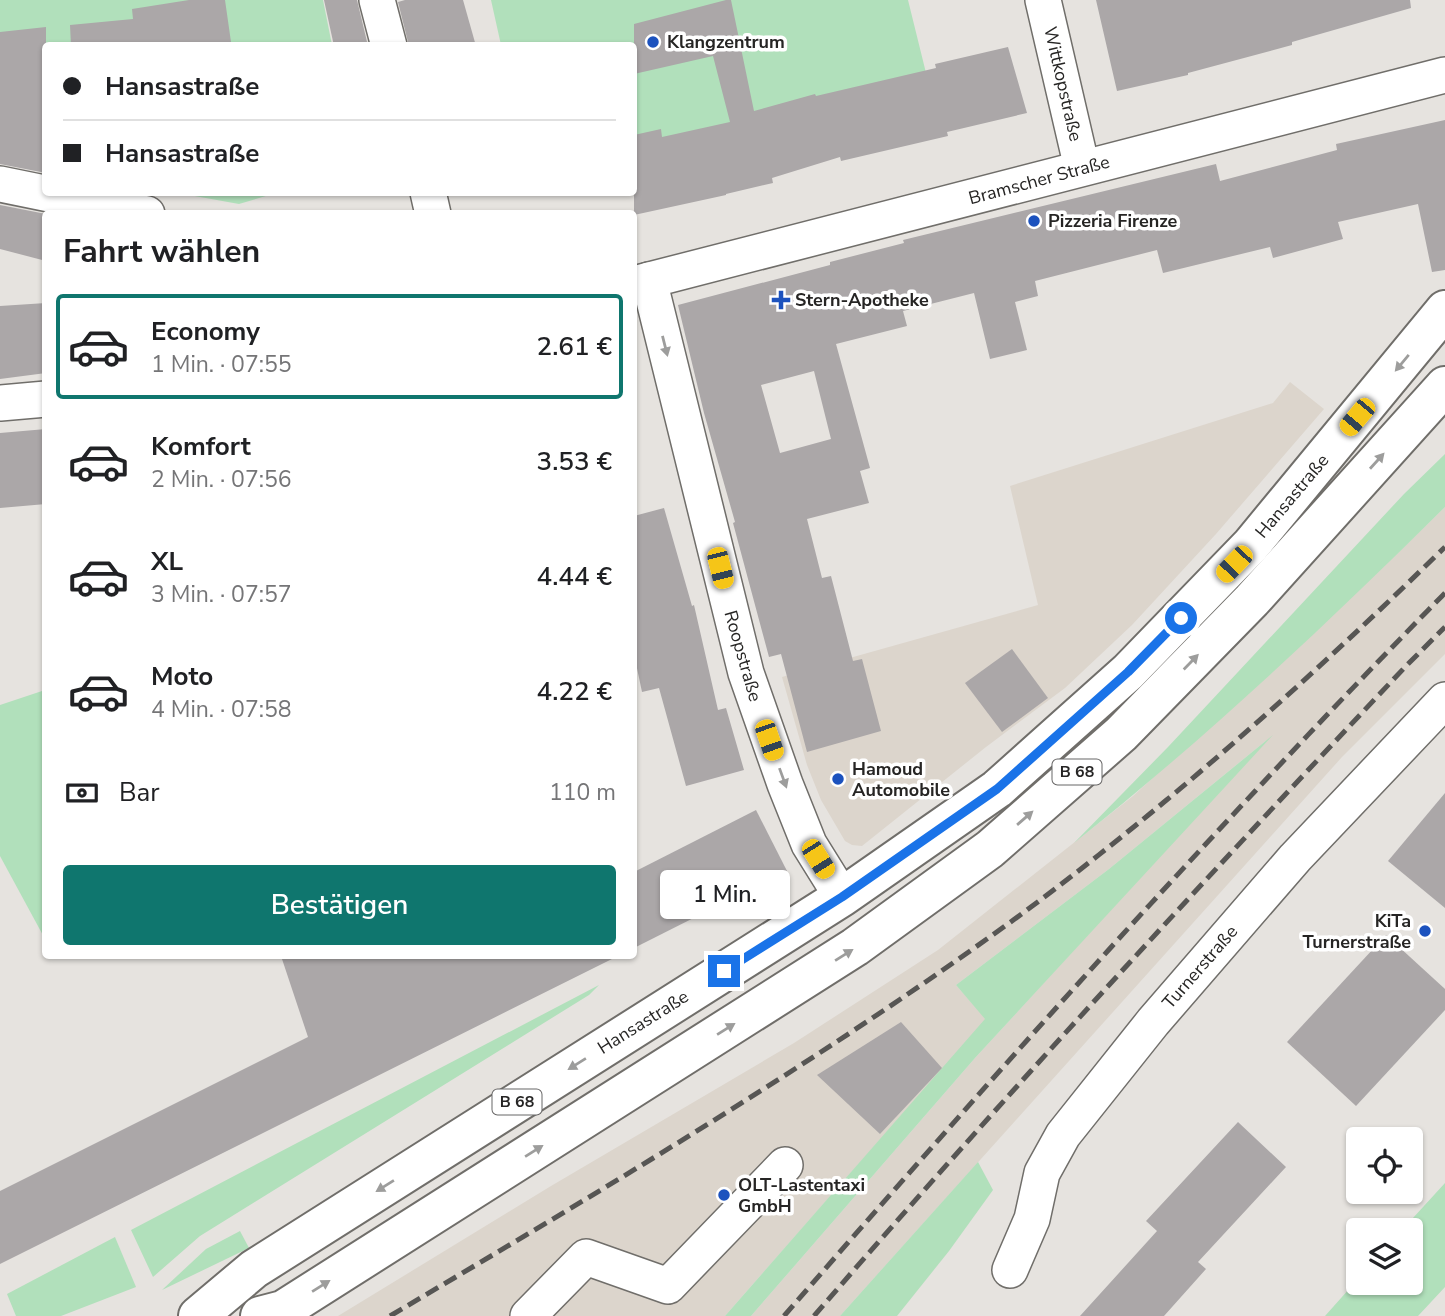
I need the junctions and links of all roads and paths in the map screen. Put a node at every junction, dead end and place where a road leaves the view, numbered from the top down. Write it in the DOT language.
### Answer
graph roads {
  1 [pos="377,0"];
  2 [pos="1043,0"];
  3 [pos="388,42"];
  4 [pos="1445,75"];
  5 [pos="1082,168"];
  6 [pos="0,184"];
  7 [pos="42,193"];
  8 [pos="59,196"];
  9 [pos="128,210"];
  10 [pos="641,282"];
  11 [pos="1445,310"];
  12 [pos="1445,386"];
  13 [pos="42,399"];
  14 [pos="0,403"];
  15 [pos="1445,700"];
  16 [pos="842,897"];
  17 [pos="785,1165"];
  18 [pos="1010,1269"];
  19 [pos="198,1316"];
  20 [pos="260,1316"];
  21 [pos="528,1316"];
  1 -- 3 [label="street"];
  2 -- 5 [label="street, Wittkopstraße"];
  4 -- 5 [label="street, Bramscher Straße"];
  5 -- 10 [label="street, Bramscher Straße"];
  6 -- 7 [label="street"];
  8 -- 9 [label="street"];
  10 -- 16 [label="street, Roopstraße, one-way"];
  11 -- 16 [label="main road, Hansastraße / B 68, one-way"];
  20 -- 12 [label="main road, B 68, one-way"];
  13 -- 14 [label="street"];
  15 -- 18 [label="street, Turnerstraße"];
  16 -- 19 [label="main road, Hansastraße / B 68, one-way"];
  17 -- 21 [label="street"];
}
